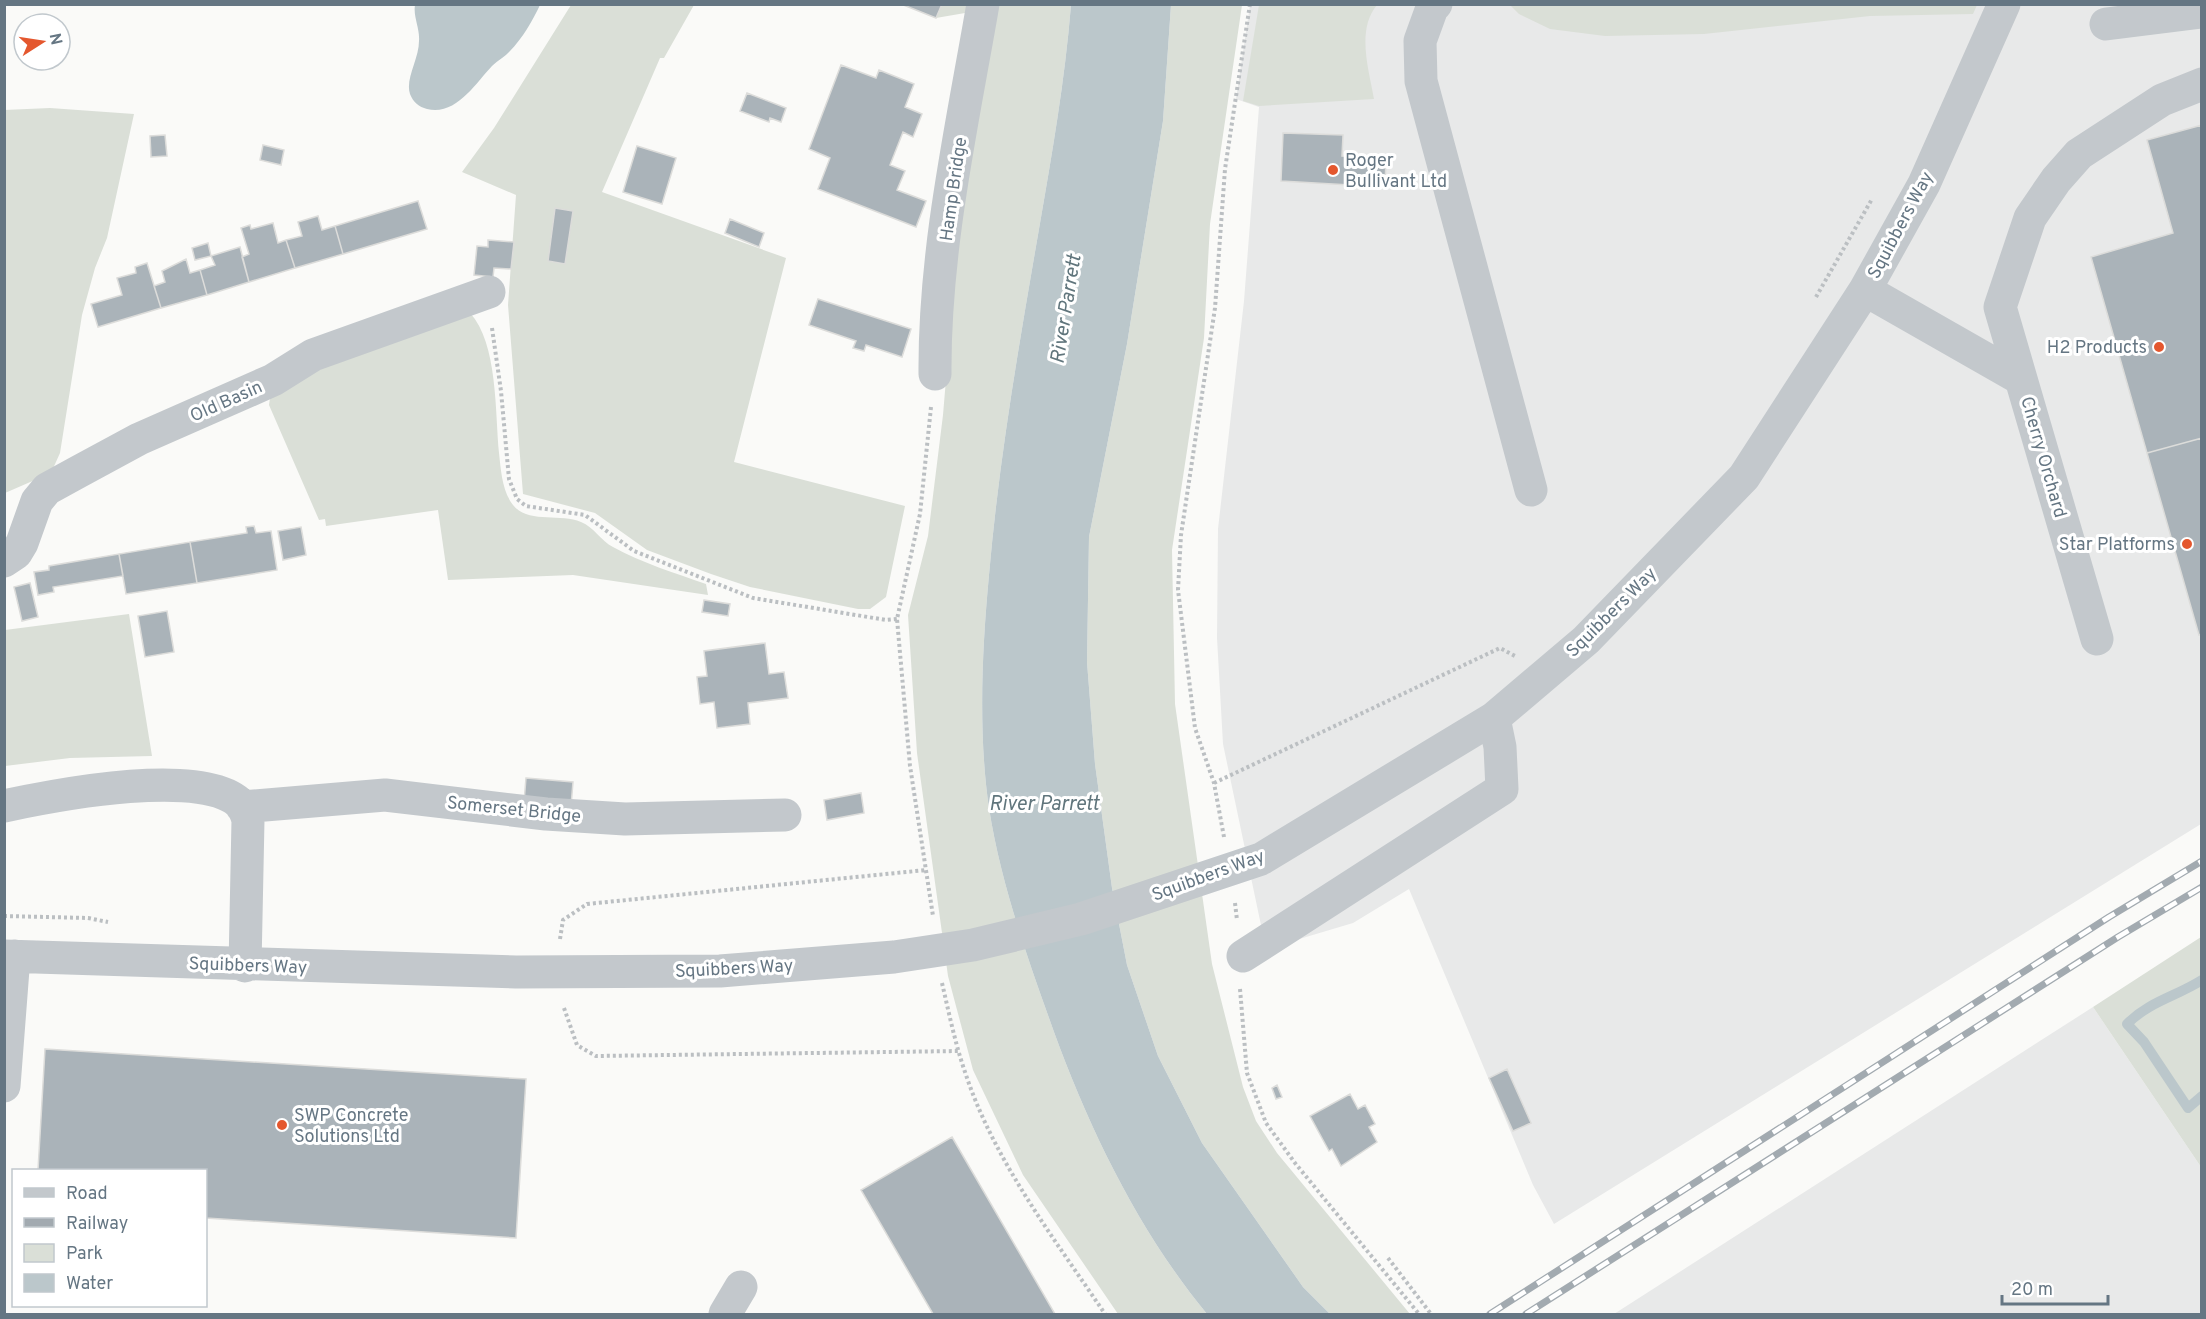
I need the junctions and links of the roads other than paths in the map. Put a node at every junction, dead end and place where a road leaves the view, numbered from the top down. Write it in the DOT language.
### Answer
graph roads {
  1 [pos="983,4"];
  2 [pos="1436,4"];
  3 [pos="2004,4"];
  4 [pos="2202,12"];
  5 [pos="2106,24"];
  6 [pos="2202,84"];
  7 [pos="1865,290"];
  8 [pos="482,294"];
  9 [pos="935,374"];
  10 [pos="2021,379"];
  11 [pos="1531,490"];
  12 [pos="4,561"];
  13 [pos="2097,639"];
  14 [pos="1494,718"];
  15 [pos="4,806"];
  16 [pos="242,807"];
  17 [pos="785,815"];
  18 [pos="9,956"];
  19 [pos="1243,956"];
  20 [pos="245,966"];
  21 [pos="4,1086"];
  1 -- 9 [label="street, Hamp Bridge"];
  2 -- 11 [label="street"];
  3 -- 7 [label="street, Squibbers Way"];
  4 -- 5 [label="street"];
  6 -- 10 [label="street"];
  7 -- 10 [label="street, Cherry Orchard"];
  7 -- 14 [label="street, Squibbers Way"];
  8 -- 12 [label="street, Old Basin"];
  10 -- 13 [label="street, Cherry Orchard"];
  14 -- 19 [label="street"];
  14 -- 20 [label="street, Squibbers Way"];
  15 -- 16 [label="street"];
  16 -- 17 [label="street, Somerset Bridge"];
  16 -- 20 [label="street"];
  18 -- 20 [label="street, Squibbers Way"];
  18 -- 21 [label="street"];
}
